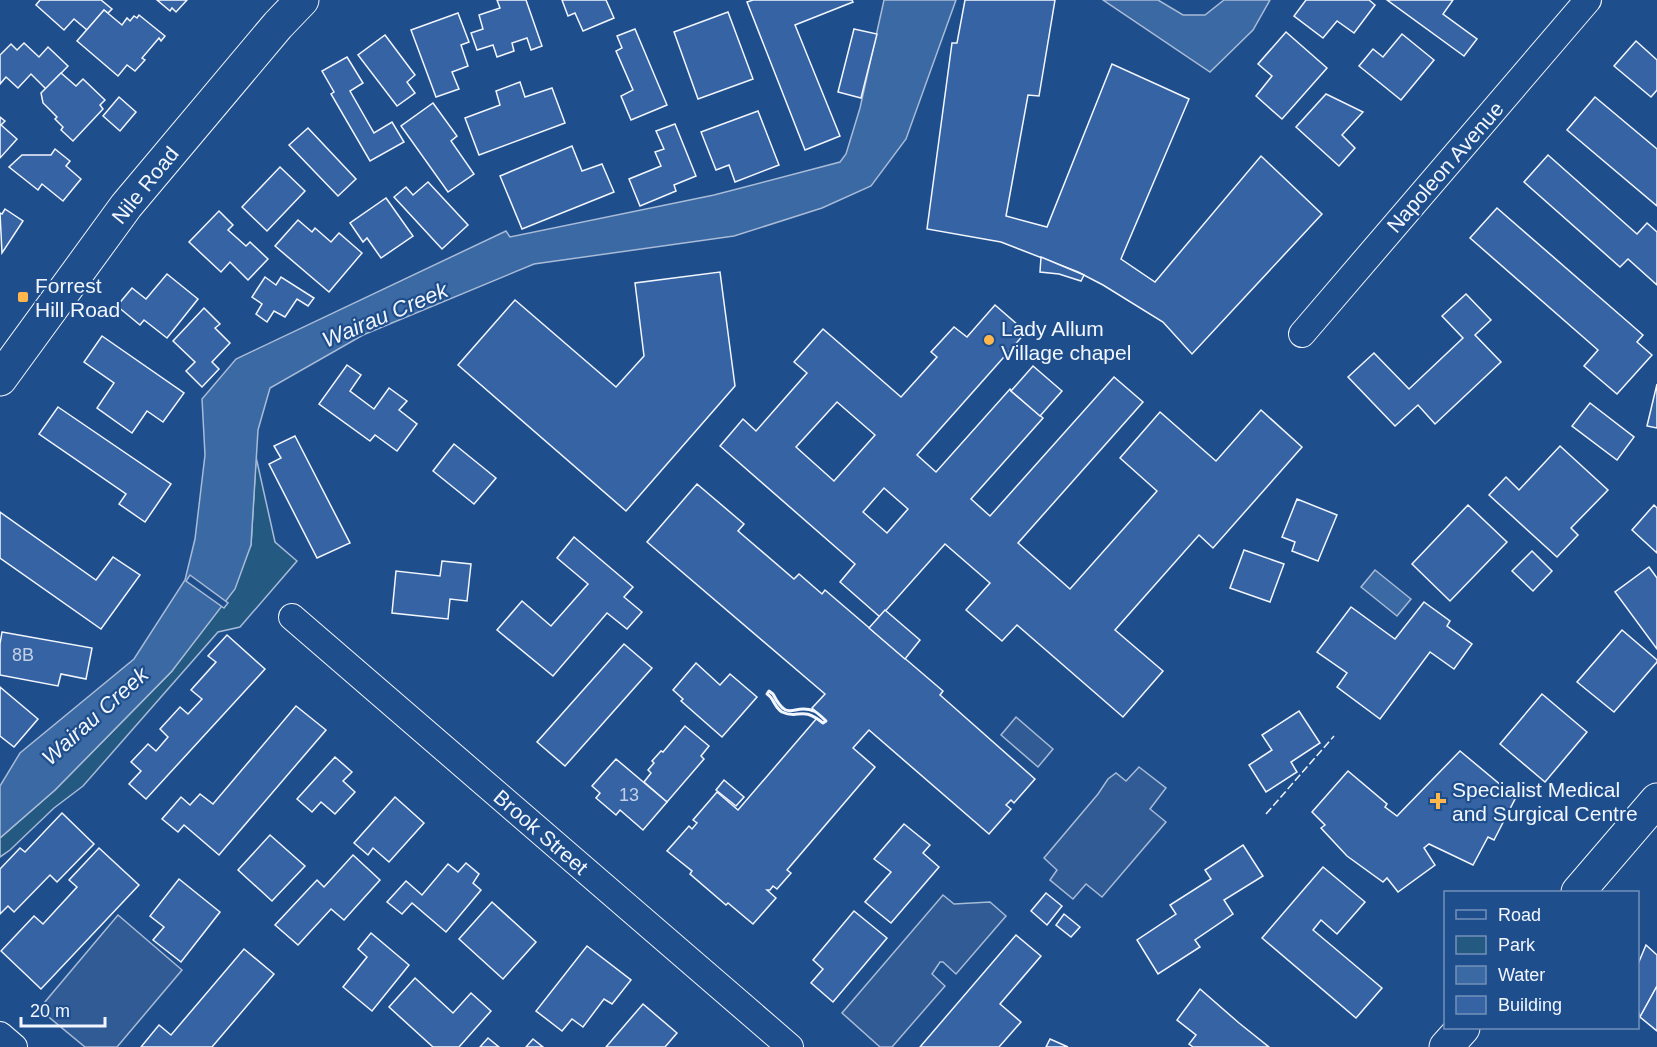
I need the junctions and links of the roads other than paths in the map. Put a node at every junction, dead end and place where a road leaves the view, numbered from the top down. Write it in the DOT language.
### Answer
graph roads {
  1 [pos="302,0"];
  2 [pos="1588,0"];
  3 [pos="1302,334"];
  4 [pos="0,379"];
  5 [pos="292,617"];
  6 [pos="1657,800"];
  7 [pos="1579,891"];
  8 [pos="1462,1029"];
  9 [pos="0,1035"];
  10 [pos="14,1047"];
  11 [pos="790,1047"];
  12 [pos="1446,1047"];
  1 -- 4 [label="street, Nile Road"];
  2 -- 3 [label="street, Napoleon Avenue"];
  5 -- 11 [label="street, Brook Street"];
  6 -- 7 [label="street"];
  8 -- 12 [label="street"];
  9 -- 10 [label="street"];
}
